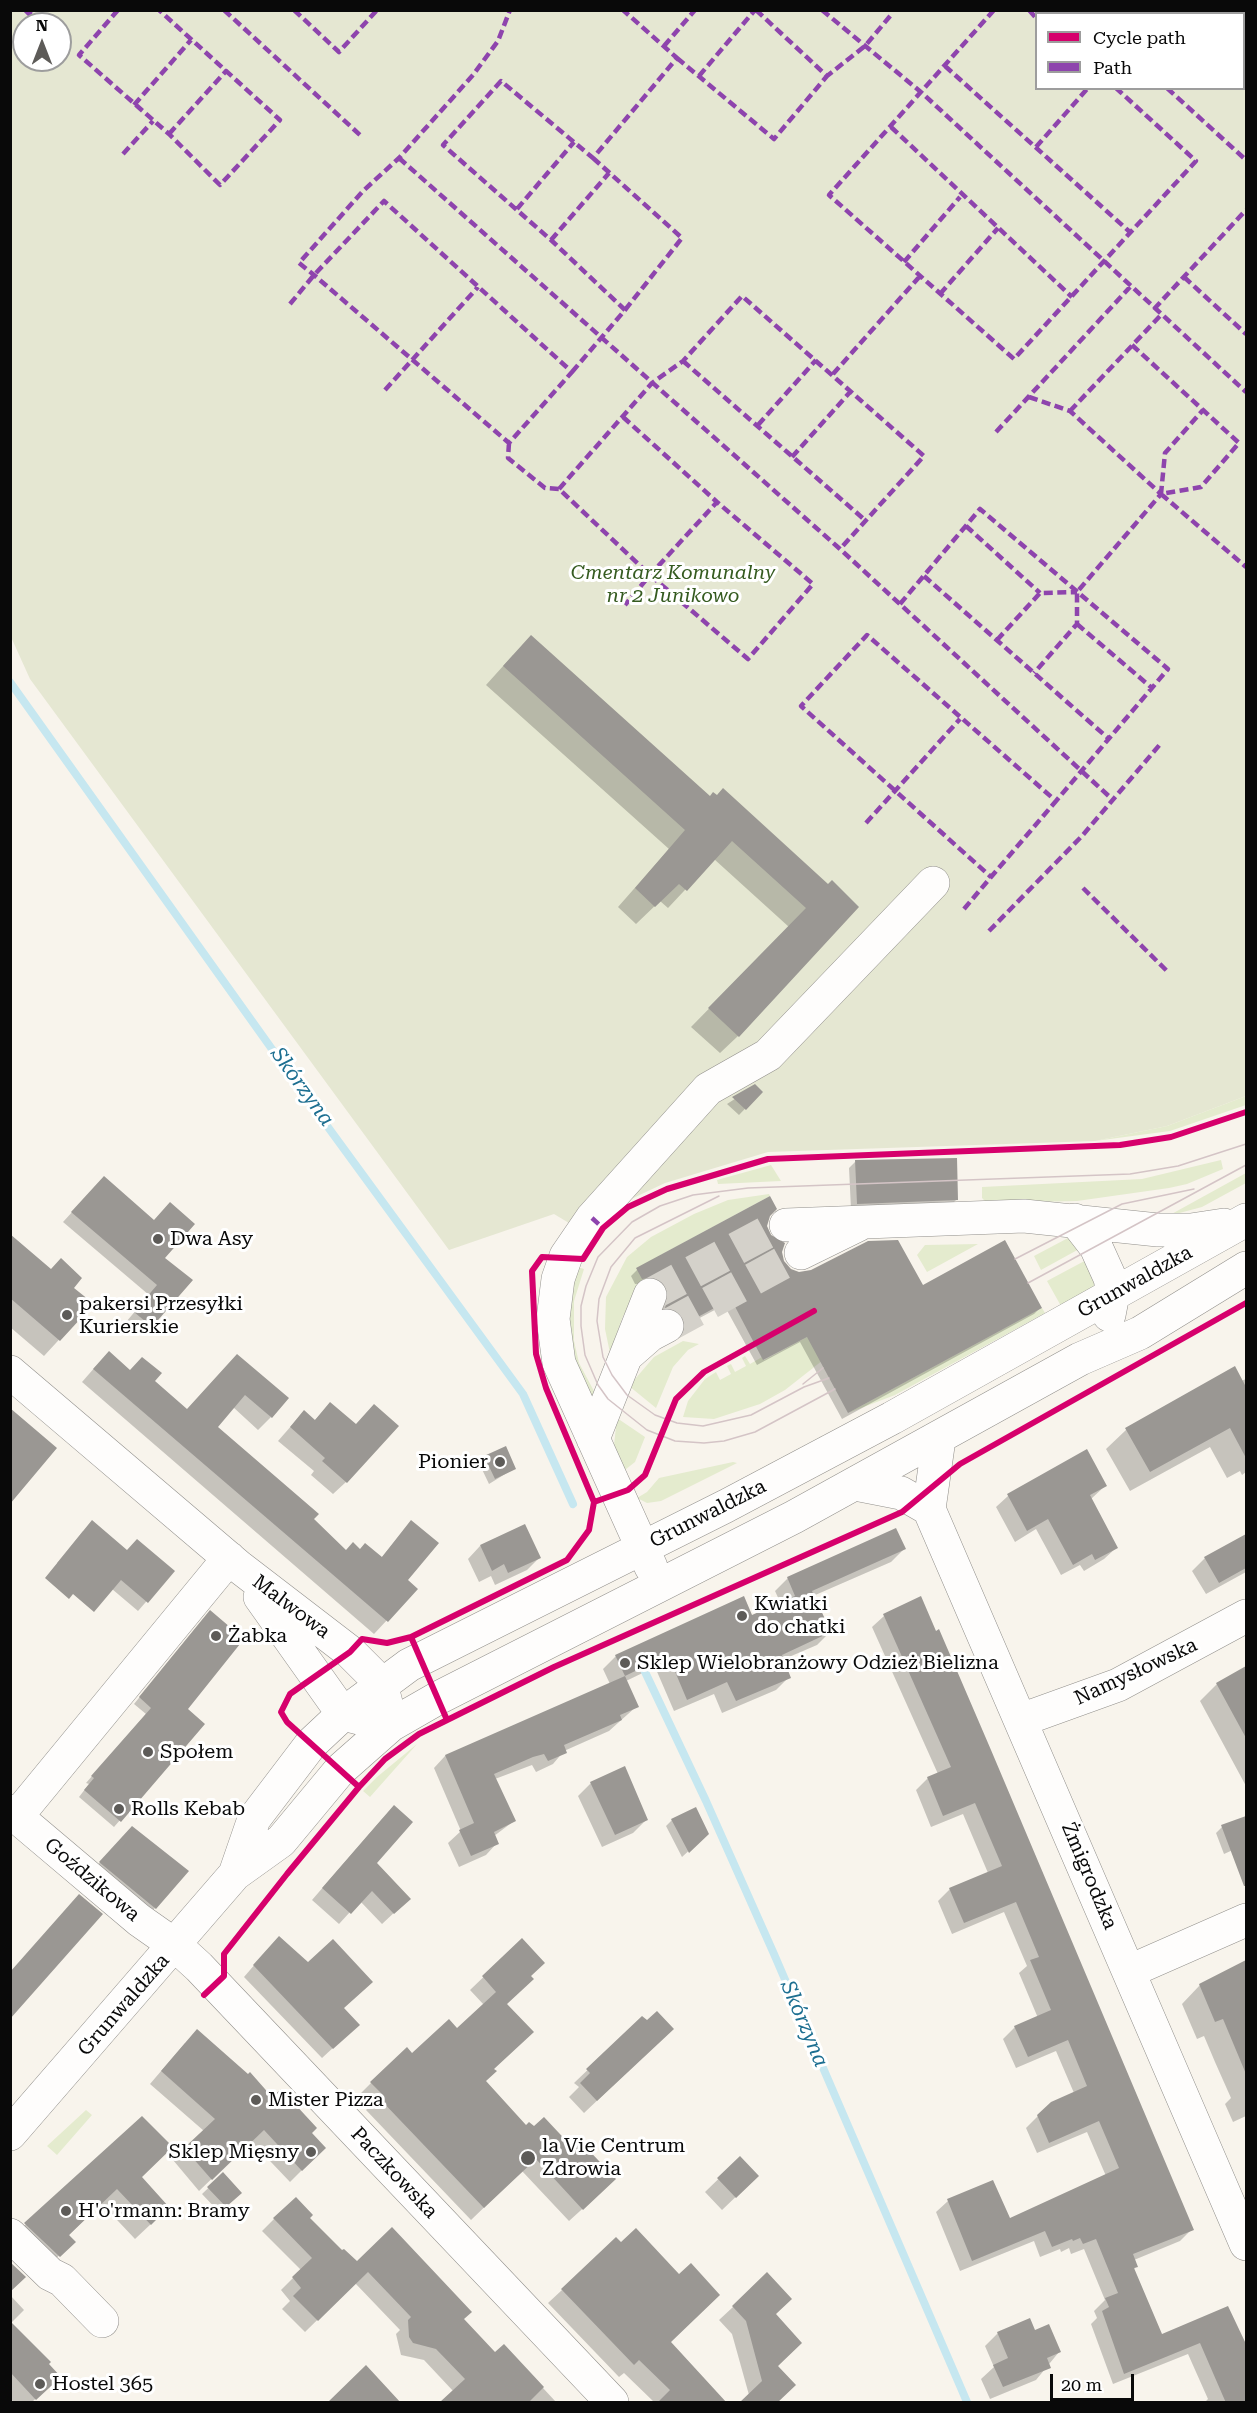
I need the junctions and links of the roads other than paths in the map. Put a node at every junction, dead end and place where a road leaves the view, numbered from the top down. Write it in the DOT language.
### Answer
graph roads {
  1 [pos="933,883"];
  2 [pos="1075,1220"];
  3 [pos="1246,1220"];
  4 [pos="794,1239"];
  5 [pos="1246,1268"];
  6 [pos="1113,1294"];
  7 [pos="650,1295"];
  8 [pos="667,1326"];
  9 [pos="626,1356"];
  10 [pos="1080,1359"];
  11 [pos="10,1372"];
  12 [pos="592,1439"];
  13 [pos="939,1439"];
  14 [pos="855,1484"];
  15 [pos="929,1509"];
  16 [pos="641,1547"];
  17 [pos="233,1562"];
  18 [pos="659,1586"];
  19 [pos="1246,1616"];
  20 [pos="381,1683"];
  21 [pos="343,1714"];
  22 [pos="1021,1720"];
  23 [pos="391,1725"];
  24 [pos="14,1814"];
  25 [pos="235,1874"];
  26 [pos="1246,1920"];
  27 [pos="176,1946"];
  28 [pos="1130,1971"];
  29 [pos="10,2134"];
  30 [pos="10,2235"];
  31 [pos="1246,2244"];
  32 [pos="102,2321"];
  33 [pos="612,2403"];
  1 -- 12 [label="street"];
  2 -- 3 [label="street"];
  2 -- 4 [label="street"];
  2 -- 6 [label="street"];
  3 -- 6 [label="street, Grunwaldzka"];
  5 -- 10 [label="street, Grunwaldzka"];
  6 -- 10 [label="street"];
  6 -- 16 [label="street, Grunwaldzka"];
  7 -- 9 [label="street"];
  8 -- 9 [label="street"];
  9 -- 12 [label="street"];
  10 -- 13 [label="street, Grunwaldzka"];
  11 -- 17 [label="street, Malwowa"];
  12 -- 16 [label="street"];
  13 -- 14 [label="street, Grunwaldzka"];
  13 -- 15 [label="street"];
  14 -- 15 [label="street"];
  14 -- 18 [label="street, Grunwaldzka"];
  15 -- 22 [label="street, Żmigrodzka"];
  16 -- 18 [label="street"];
  16 -- 20 [label="street, Grunwaldzka"];
  17 -- 20 [label="street, Malwowa"];
  17 -- 21 [label="street, Malwowa"];
  17 -- 24 [label="street"];
  18 -- 23 [label="street, Grunwaldzka"];
  19 -- 22 [label="street, Namysłowska"];
  20 -- 21 [label="street, Grunwaldzka"];
  20 -- 23 [label="street"];
  21 -- 23 [label="street"];
  21 -- 25 [label="street, Grunwaldzka"];
  22 -- 28 [label="street, Żmigrodzka"];
  23 -- 25 [label="street, Grunwaldzka"];
  24 -- 27 [label="street, Goździkowa"];
  25 -- 27 [label="street, Grunwaldzka"];
  26 -- 28 [label="street"];
  27 -- 29 [label="street, Grunwaldzka"];
  27 -- 33 [label="street, Paczkowska"];
  28 -- 31 [label="street, Żmigrodzka"];
  30 -- 32 [label="street"];
}
